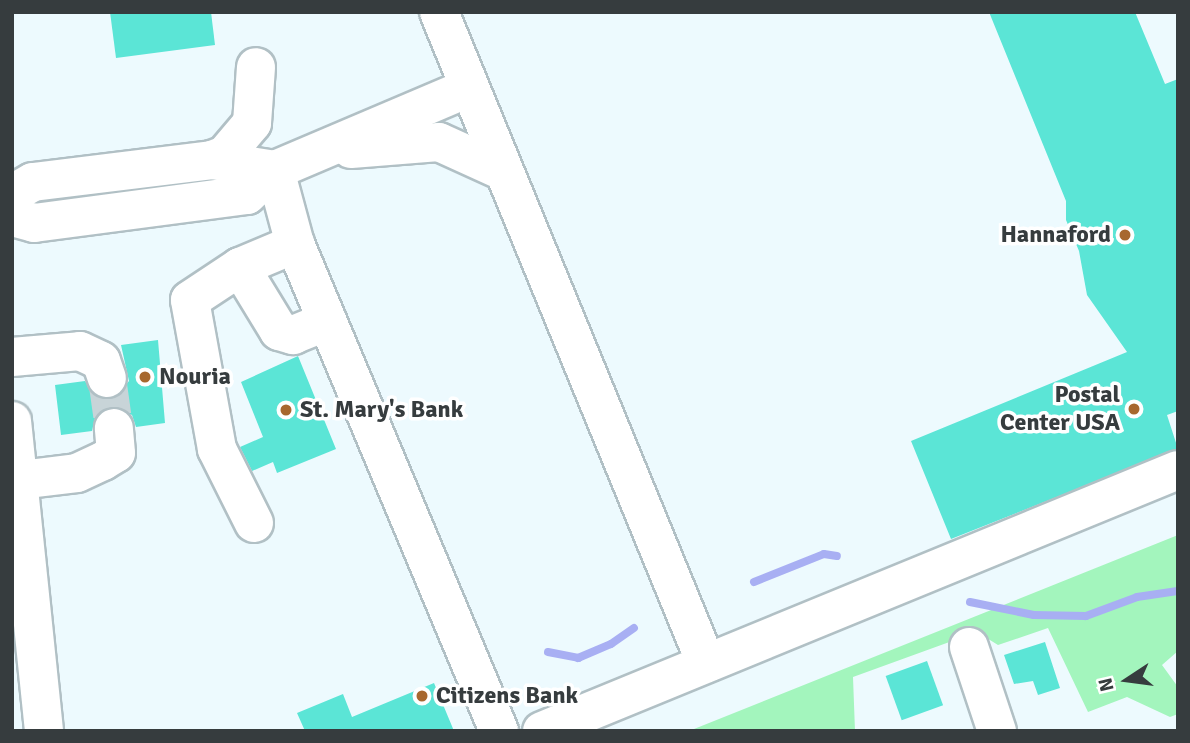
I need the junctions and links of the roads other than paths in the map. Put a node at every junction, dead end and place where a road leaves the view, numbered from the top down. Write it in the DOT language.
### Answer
graph roads {
  1 [pos="439,12"];
  2 [pos="256,67"];
  3 [pos="468,88"];
  4 [pos="321,152"];
  5 [pos="212,160"];
  6 [pos="275,170"];
  7 [pos="503,171"];
  8 [pos="12,194"];
  9 [pos="12,217"];
  10 [pos="295,244"];
  11 [pos="240,267"];
  12 [pos="327,321"];
  13 [pos="12,357"];
  14 [pos="107,378"];
  15 [pos="12,421"];
  16 [pos="114,428"];
  17 [pos="1178,470"];
  18 [pos="20,480"];
  19 [pos="254,523"];
  20 [pos="969,647"];
  21 [pos="706,663"];
  22 [pos="44,731"];
  23 [pos="499,731"];
  24 [pos="542,731"];
  25 [pos="998,731"];
  1 -- 3 [label="main road"];
  2 -- 5 [label="main road"];
  3 -- 4 [label="main road"];
  3 -- 7 [label="main road"];
  4 -- 6 [label="main road"];
  4 -- 7 [label="main road"];
  5 -- 6 [label="main road"];
  5 -- 8 [label="main road"];
  6 -- 9 [label="main road"];
  6 -- 10 [label="main road"];
  7 -- 21 [label="main road"];
  10 -- 11 [label="main road"];
  10 -- 12 [label="main road"];
  11 -- 12 [label="main road"];
  11 -- 19 [label="main road"];
  12 -- 23 [label="main road"];
  13 -- 14 [label="main road"];
  15 -- 18 [label="main road"];
  16 -- 18 [label="main road"];
  17 -- 21 [label="main road"];
  18 -- 22 [label="main road"];
  20 -- 25 [label="main road"];
  21 -- 24 [label="main road"];
}
